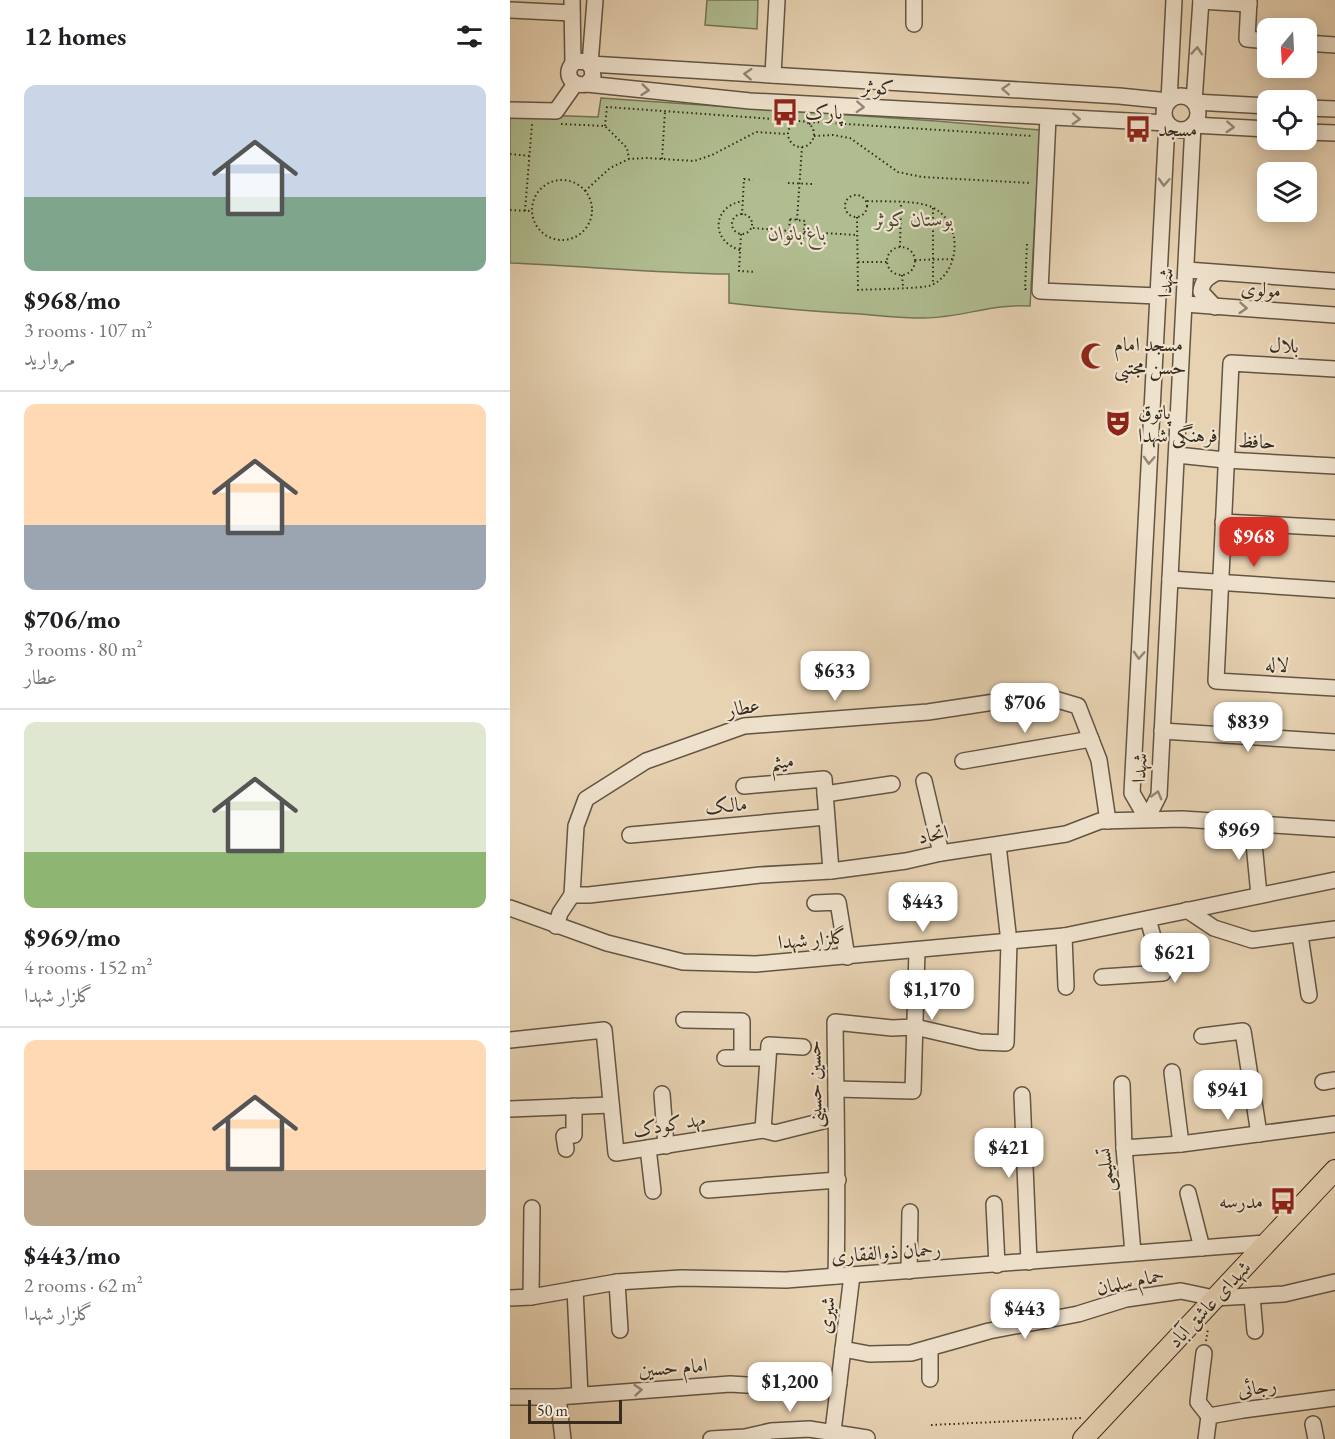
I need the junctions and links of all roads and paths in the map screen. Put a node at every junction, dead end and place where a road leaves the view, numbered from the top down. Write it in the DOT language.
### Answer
graph roads {
  1 [pos="595,0"];
  2 [pos="777,0"];
  3 [pos="914,0"];
  4 [pos="1174,0"];
  5 [pos="1201,1"];
  6 [pos="1249,2"];
  7 [pos="572,6"];
  8 [pos="510,10"];
  9 [pos="914,24"];
  10 [pos="1257,40"];
  11 [pos="571,42"];
  12 [pos="592,44"];
  13 [pos="1317,44"];
  14 [pos="1335,45"];
  15 [pos="573,63"];
  16 [pos="590,64"];
  17 [pos="773,75"];
  18 [pos="580,84"];
  19 [pos="1169,101"];
  20 [pos="1194,102"];
  21 [pos="1257,105"];
  22 [pos="1317,108"];
  23 [pos="1335,109"];
  24 [pos="510,110"];
  25 [pos="665,111"];
  26 [pos="1048,117"];
  27 [pos="532,122"];
  28 [pos="553,123"];
  29 [pos="1167,123"];
  30 [pos="793,124"];
  31 [pos="809,124"];
  32 [pos="1193,125"];
  33 [pos="605,126"];
  34 [pos="1257,128"];
  35 [pos="1317,132"];
  36 [pos="1335,133"];
  37 [pos="789,134"];
  38 [pos="814,136"];
  39 [pos="1035,136"];
  40 [pos="802,147"];
  41 [pos="510,154"];
  42 [pos="530,156"];
  43 [pos="629,159"];
  44 [pos="662,159"];
  45 [pos="753,180"];
  46 [pos="788,183"];
  47 [pos="800,183"];
  48 [pos="1030,183"];
  49 [pos="812,184"];
  50 [pos="585,191"];
  51 [pos="743,201"];
  52 [pos="866,201"];
  53 [pos="901,203"];
  54 [pos="933,208"];
  55 [pos="510,210"];
  56 [pos="525,211"];
  57 [pos="532,211"];
  58 [pos="742,214"];
  59 [pos="857,217"];
  60 [pos="797,220"];
  61 [pos="752,228"];
  62 [pos="789,231"];
  63 [pos="804,232"];
  64 [pos="741,234"];
  65 [pos="857,235"];
  66 [pos="1027,242"];
  67 [pos="900,247"];
  68 [pos="740,250"];
  69 [pos="933,259"];
  70 [pos="953,259"];
  71 [pos="915,260"];
  72 [pos="858,262"];
  73 [pos="887,262"];
  74 [pos="1186,270"];
  75 [pos="755,272"];
  76 [pos="1216,273"];
  77 [pos="902,275"];
  78 [pos="1335,281"];
  79 [pos="933,284"];
  80 [pos="903,288"];
  81 [pos="1040,291"];
  82 [pos="1158,296"];
  83 [pos="1185,304"];
  84 [pos="1215,307"];
  85 [pos="1335,315"];
  86 [pos="1335,369"];
  87 [pos="1177,455"];
  88 [pos="1225,460"];
  89 [pos="1335,466"];
  90 [pos="1223,522"];
  91 [pos="1335,528"];
  92 [pos="1170,579"];
  93 [pos="1221,582"];
  94 [pos="1335,590"];
  95 [pos="1335,688"];
  96 [pos="1162,731"];
  97 [pos="1092,740"];
  98 [pos="1335,742"];
  99 [pos="963,760"];
  100 [pos="924,781"];
  101 [pos="892,784"];
  102 [pos="744,786"];
  103 [pos="824,786"];
  104 [pos="826,817"];
  105 [pos="1147,819"];
  106 [pos="1108,821"];
  107 [pos="1252,823"];
  108 [pos="1335,829"];
  109 [pos="630,835"];
  110 [pos="998,844"];
  111 [pos="941,853"];
  112 [pos="831,871"];
  113 [pos="1335,880"];
  114 [pos="572,895"];
  115 [pos="1259,895"];
  116 [pos="815,903"];
  117 [pos="510,908"];
  118 [pos="1187,910"];
  119 [pos="1148,919"];
  120 [pos="556,926"];
  121 [pos="1335,929"];
  122 [pos="1300,935"];
  123 [pos="1065,936"];
  124 [pos="1009,942"];
  125 [pos="917,950"];
  126 [pos="847,957"];
  127 [pos="1102,977"];
  128 [pos="1066,987"];
  129 [pos="1309,995"];
  130 [pos="684,1020"];
  131 [pos="915,1027"];
  132 [pos="1203,1036"];
  133 [pos="510,1040"];
  134 [pos="803,1047"];
  135 [pos="742,1057"];
  136 [pos="725,1058"];
  137 [pos="767,1058"];
  138 [pos="1172,1072"];
  139 [pos="1122,1084"];
  140 [pos="836,1089"];
  141 [pos="662,1094"];
  142 [pos="1022,1095"];
  143 [pos="611,1105"];
  144 [pos="574,1106"];
  145 [pos="510,1109"];
  146 [pos="835,1118"];
  147 [pos="1335,1124"];
  148 [pos="763,1130"];
  149 [pos="1259,1134"];
  150 [pos="1181,1144"];
  151 [pos="666,1146"];
  152 [pos="648,1148"];
  153 [pos="1124,1148"];
  154 [pos="566,1149"];
  155 [pos="1335,1170"];
  156 [pos="838,1180"];
  157 [pos="708,1190"];
  158 [pos="653,1191"];
  159 [pos="1188,1193"];
  160 [pos="994,1203"];
  161 [pos="532,1208"];
  162 [pos="910,1212"];
  163 [pos="1265,1243"];
  164 [pos="1202,1248"];
  165 [pos="1133,1253"];
  166 [pos="1029,1262"];
  167 [pos="997,1265"];
  168 [pos="909,1271"];
  169 [pos="852,1275"];
  170 [pos="836,1276"];
  171 [pos="617,1282"];
  172 [pos="1335,1282"];
  173 [pos="575,1289"];
  174 [pos="1252,1296"];
  175 [pos="531,1297"];
  176 [pos="510,1298"];
  177 [pos="1214,1298"];
  178 [pos="620,1330"];
  179 [pos="1255,1330"];
  180 [pos="930,1348"];
  181 [pos="843,1349"];
  182 [pos="1204,1353"];
  183 [pos="930,1379"];
  184 [pos="839,1383"];
  185 [pos="580,1395"];
  186 [pos="510,1397"];
  187 [pos="558,1397"];
  188 [pos="1335,1398"];
  189 [pos="1209,1416"];
  190 [pos="1104,1417"];
  191 [pos="931,1425"];
  192 [pos="810,1434"];
  193 [pos="841,1435"];
  194 [pos="867,1438"];
  195 [pos="563,1439"];
  196 [pos="711,1439"];
  197 [pos="1083,1439"];
  198 [pos="1206,1439"];
  1 -- 12 [label="street"];
  2 -- 17 [label="street"];
  3 -- 9 [label="street"];
  4 -- 19 [label="street"];
  5 -- 6 [label="street"];
  20 -- 5 [label="street, one-way"];
  6 -- 10 [label="street"];
  7 -- 8 [label="street"];
  7 -- 11 [label="street"];
  11 -- 12 [label="street"];
  11 -- 15 [label="street"];
  12 -- 16 [label="street"];
  13 -- 14 [label="street"];
  15 -- 16 [label="street"];
  15 -- 18 [label="street"];
  17 -- 16 [label="street, کوثر, one-way"];
  16 -- 18 [label="street"];
  19 -- 17 [label="street, کوثر, one-way"];
  18 -- 24 [label="street"];
  18 -- 26 [label="street, کوثر, one-way"];
  19 -- 20 [label="street"];
  19 -- 29 [label="street"];
  20 -- 21 [label="street"];
  20 -- 32 [label="street"];
  22 -- 23 [label="street"];
  25 -- 30 [label="path"];
  25 -- 33 [label="path"];
  25 -- 44 [label="path"];
  26 -- 29 [label="street, کوثر, one-way"];
  26 -- 81 [label="street"];
  27 -- 42 [label="path"];
  28 -- 33 [label="path"];
  29 -- 32 [label="street"];
  29 -- 82 [label="street, شهدا, one-way"];
  30 -- 31 [label="path"];
  30 -- 37 [label="path"];
  31 -- 38 [label="path"];
  31 -- 39 [label="path"];
  32 -- 34 [label="street, one-way"];
  32 -- 74 [label="street, شهدا"];
  33 -- 43 [label="path"];
  35 -- 36 [label="street"];
  37 -- 40 [label="path"];
  37 -- 44 [label="path"];
  38 -- 40 [label="path"];
  38 -- 48 [label="path"];
  40 -- 47 [label="path"];
  41 -- 42 [label="path"];
  42 -- 56 [label="path"];
  43 -- 44 [label="path"];
  43 -- 50 [label="path"];
  45 -- 51 [label="path"];
  46 -- 47 [label="path"];
  47 -- 49 [label="path"];
  47 -- 60 [label="path"];
  50 -- 57 [label="path"];
  50 -- 57 [label="path"];
  51 -- 58 [label="path"];
  51 -- 68 [label="path"];
  52 -- 53 [label="path"];
  52 -- 59 [label="path"];
  52 -- 59 [label="path"];
  53 -- 54 [label="path"];
  53 -- 67 [label="path"];
  54 -- 69 [label="path"];
  54 -- 70 [label="path"];
  55 -- 56 [label="path"];
  56 -- 57 [label="path"];
  58 -- 61 [label="path"];
  58 -- 64 [label="path"];
  59 -- 65 [label="path"];
  60 -- 62 [label="path"];
  60 -- 63 [label="path"];
  61 -- 62 [label="path"];
  61 -- 64 [label="path"];
  62 -- 63 [label="path"];
  63 -- 65 [label="path"];
  64 -- 68 [label="path"];
  65 -- 72 [label="path"];
  66 -- 81 [label="path"];
  67 -- 71 [label="path"];
  67 -- 73 [label="path"];
  68 -- 75 [label="path"];
  69 -- 70 [label="path"];
  69 -- 71 [label="path"];
  69 -- 79 [label="path"];
  70 -- 79 [label="path"];
  71 -- 77 [label="path"];
  72 -- 73 [label="path"];
  72 -- 80 [label="path"];
  73 -- 77 [label="path"];
  74 -- 76 [label="street, مولوی"];
  74 -- 83 [label="street, شهدا"];
  76 -- 78 [label="street, مولوی"];
  76 -- 84 [label="street"];
  77 -- 80 [label="path"];
  79 -- 80 [label="path"];
  81 -- 82 [label="street"];
  82 -- 105 [label="street, شهدا, one-way"];
  83 -- 84 [label="street, مولوی"];
  83 -- 87 [label="street, شهدا"];
  84 -- 85 [label="street, مولوی, one-way"];
  86 -- 88 [label="street, بلال"];
  87 -- 88 [label="street, حافظ"];
  87 -- 92 [label="street, شهدا"];
  88 -- 89 [label="street, حافظ"];
  88 -- 90 [label="street"];
  90 -- 91 [label="street"];
  90 -- 93 [label="street"];
  92 -- 93 [label="street"];
  92 -- 96 [label="street, شهدا"];
  93 -- 94 [label="street"];
  93 -- 95 [label="street, لاله"];
  96 -- 98 [label="street"];
  105 -- 96 [label="street, شهدا, one-way"];
  97 -- 99 [label="street"];
  97 -- 106 [label="street, عطار"];
  97 -- 114 [label="street, عطار"];
  100 -- 111 [label="street"];
  101 -- 103 [label="street"];
  102 -- 103 [label="street, میثم"];
  103 -- 104 [label="street"];
  104 -- 109 [label="street, مالک"];
  104 -- 112 [label="street"];
  105 -- 106 [label="street, اتحاد"];
  105 -- 107 [label="street, اتحاد"];
  106 -- 110 [label="street, اتحاد"];
  107 -- 108 [label="street, اتحاد"];
  107 -- 115 [label="street"];
  110 -- 111 [label="street, اتحاد"];
  110 -- 124 [label="street"];
  111 -- 112 [label="street, اتحاد"];
  112 -- 114 [label="street, اتحاد"];
  113 -- 115 [label="street, گلزار شهدا"];
  114 -- 120 [label="street"];
  115 -- 118 [label="street, گلزار شهدا"];
  116 -- 126 [label="street"];
  117 -- 120 [label="street, گلزار شهدا"];
  118 -- 119 [label="street, گلزار شهدا"];
  118 -- 122 [label="street"];
  119 -- 123 [label="street, گلزار شهدا"];
  119 -- 127 [label="street"];
  120 -- 126 [label="street, گلزار شهدا"];
  121 -- 122 [label="street"];
  122 -- 129 [label="street"];
  123 -- 124 [label="street, گلزار شهدا"];
  123 -- 128 [label="street"];
  124 -- 125 [label="street, گلزار شهدا"];
  124 -- 131 [label="street, حسین حسینی"];
  125 -- 126 [label="street, گلزار شهدا"];
  125 -- 131 [label="street"];
  130 -- 135 [label="street"];
  131 -- 140 [label="street"];
  131 -- 140 [label="street, حسین حسینی"];
  132 -- 149 [label="street"];
  133 -- 143 [label="street, مهد کودک"];
  134 -- 137 [label="street"];
  135 -- 136 [label="street"];
  135 -- 137 [label="street"];
  137 -- 148 [label="street"];
  138 -- 150 [label="street"];
  139 -- 153 [label="street, تسلیمی"];
  140 -- 146 [label="street, حسین حسینی"];
  141 -- 151 [label="street"];
  142 -- 166 [label="street"];
  143 -- 144 [label="street"];
  143 -- 152 [label="street, مهد کودک"];
  144 -- 145 [label="street"];
  144 -- 154 [label="street"];
  146 -- 148 [label="street, مهد کودک"];
  146 -- 156 [label="street, حسین حسینی"];
  147 -- 149 [label="street"];
  148 -- 151 [label="street, مهد کودک"];
  149 -- 150 [label="street"];
  150 -- 153 [label="street"];
  151 -- 152 [label="street, مهد کودک"];
  152 -- 158 [label="street"];
  153 -- 165 [label="street, تسلیمی"];
  155 -- 163 [label="main road, شهدای عاشق آباد"];
  156 -- 157 [label="street"];
  156 -- 170 [label="street, حسین حسینی"];
  159 -- 164 [label="street"];
  160 -- 167 [label="street"];
  161 -- 175 [label="street"];
  162 -- 168 [label="street"];
  163 -- 164 [label="street, رحمان ذوالفقاری"];
  163 -- 177 [label="main road, شهدای عاشق آباد"];
  164 -- 165 [label="street, رحمان ذوالفقاری"];
  165 -- 166 [label="street, رحمان ذوالفقاری"];
  166 -- 167 [label="street, رحمان ذوالفقاری"];
  167 -- 168 [label="street, رحمان ذوالفقاری"];
  168 -- 169 [label="street, رحمان ذوالفقاری"];
  169 -- 170 [label="street, رحمان ذوالفقاری"];
  169 -- 181 [label="street, شیری"];
  170 -- 171 [label="street, رحمان ذوالفقاری"];
  171 -- 173 [label="street, رحمان ذوالفقاری"];
  171 -- 178 [label="street"];
  172 -- 174 [label="street, حمام سلمان"];
  173 -- 175 [label="street, رحمان ذوالفقاری"];
  173 -- 185 [label="street"];
  174 -- 177 [label="street, حمام سلمان"];
  174 -- 179 [label="street"];
  175 -- 176 [label="street, رحمان ذوالفقاری"];
  177 -- 180 [label="street, حمام سلمان"];
  177 -- 190 [label="main road, شهدای عاشق آباد"];
  180 -- 181 [label="street, حمام سلمان"];
  180 -- 183 [label="street"];
  181 -- 184 [label="street, شیری"];
  182 -- 189 [label="street"];
  185 -- 184 [label="street, امام حسین, one-way"];
  184 -- 193 [label="street, شیری"];
  185 -- 187 [label="street, امام حسین"];
  186 -- 187 [label="street, امام حسین"];
  187 -- 195 [label="street"];
  188 -- 189 [label="street, رجائی"];
  189 -- 198 [label="street"];
  190 -- 191 [label="path"];
  190 -- 197 [label="main road, شهدای عاشق آباد"];
  192 -- 193 [label="street"];
  192 -- 196 [label="street"];
  193 -- 194 [label="street"];
}
